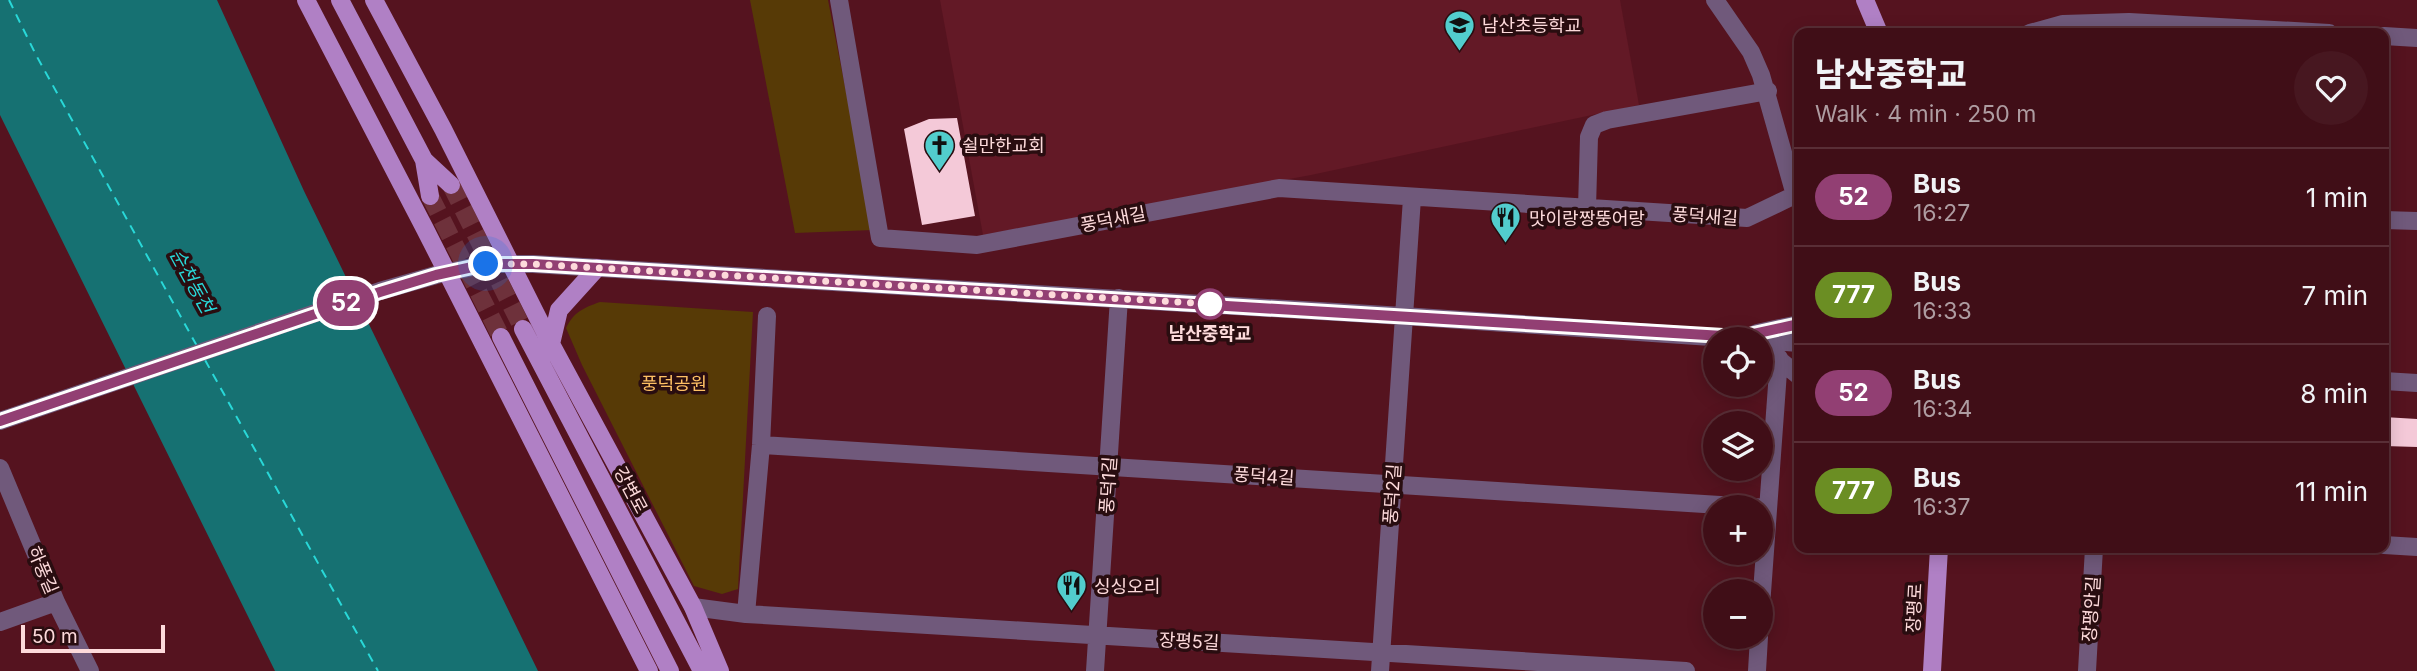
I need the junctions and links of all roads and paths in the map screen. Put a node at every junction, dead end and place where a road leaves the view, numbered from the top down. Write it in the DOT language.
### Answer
graph roads {
  1 [pos="306,0"];
  2 [pos="340,0"];
  3 [pos="374,0"];
  4 [pos="839,0"];
  5 [pos="1715,0"];
  6 [pos="1865,0"];
  7 [pos="1877,28"];
  8 [pos="2048,28"];
  9 [pos="2229,28"];
  10 [pos="2389,36"];
  11 [pos="2417,38"];
  12 [pos="1768,91"];
  13 [pos="424,160"];
  14 [pos="451,185"];
  15 [pos="1794,191"];
  16 [pos="1794,195"];
  17 [pos="430,196"];
  18 [pos="1412,198"];
  19 [pos="1587,208"];
  20 [pos="2389,220"];
  21 [pos="2417,221"];
  22 [pos="509,264"];
  23 [pos="597,268"];
  24 [pos="441,274"];
  25 [pos="1119,298"];
  26 [pos="767,316"];
  27 [pos="1403,316"];
  28 [pos="1794,325"];
  29 [pos="523,329"];
  30 [pos="1773,330"];
  31 [pos="1703,335"];
  32 [pos="501,337"];
  33 [pos="1773,341"];
  34 [pos="1794,343"];
  35 [pos="551,344"];
  36 [pos="1773,355"];
  37 [pos="1779,358"];
  38 [pos="1794,372"];
  39 [pos="2389,381"];
  40 [pos="2417,383"];
  41 [pos="0,421"];
  42 [pos="761,445"];
  43 [pos="1110,467"];
  44 [pos="0,468"];
  45 [pos="1392,484"];
  46 [pos="1769,495"];
  47 [pos="1703,504"];
  48 [pos="2389,545"];
  49 [pos="2417,547"];
  50 [pos="1939,553"];
  51 [pos="2095,553"];
  52 [pos="56,602"];
  53 [pos="693,607"];
  54 [pos="746,614"];
  55 [pos="0,622"];
  56 [pos="1097,635"];
  57 [pos="1758,649"];
  58 [pos="1381,652"];
  59 [pos="90,671"];
  60 [pos="649,671"];
  61 [pos="670,671"];
  62 [pos="702,671"];
  63 [pos="720,671"];
  64 [pos="1095,671"];
  65 [pos="1380,671"];
  66 [pos="1686,671"];
  67 [pos="1757,671"];
  68 [pos="1932,671"];
  69 [pos="2087,671"];
  1 -- 24 [label="main road"];
  2 -- 13 [label="main road"];
  3 -- 22 [label="main road"];
  4 -- 18 [label="street, 풍덕새길"];
  5 -- 12 [label="street, 풍덕새길"];
  6 -- 7 [label="main road"];
  8 -- 9 [label="street"];
  10 -- 11 [label="street"];
  12 -- 15 [label="street, 풍덕새길"];
  12 -- 19 [label="street"];
  13 -- 14 [label="main road"];
  13 -- 17 [label="main road"];
  16 -- 19 [label="street, 풍덕새길"];
  18 -- 19 [label="street, 풍덕새길"];
  18 -- 27 [label="street, 풍덕2길"];
  20 -- 21 [label="street"];
  22 -- 23 [label="street"];
  22 -- 24 [label="street"];
  22 -- 35 [label="main road"];
  23 -- 25 [label="street"];
  23 -- 35 [label="main road"];
  24 -- 41 [label="street"];
  24 -- 60 [label="main road"];
  25 -- 27 [label="street"];
  25 -- 43 [label="street, 풍덕1길"];
  26 -- 42 [label="street"];
  27 -- 31 [label="street"];
  27 -- 45 [label="street, 풍덕2길"];
  28 -- 30 [label="street"];
  29 -- 62 [label="main road, 강변로"];
  32 -- 61 [label="main road"];
  33 -- 34 [label="street"];
  35 -- 53 [label="main road"];
  36 -- 37 [label="street"];
  37 -- 38 [label="street"];
  37 -- 46 [label="street"];
  39 -- 40 [label="street"];
  42 -- 43 [label="street, 풍덕4길"];
  42 -- 54 [label="street"];
  43 -- 45 [label="street, 풍덕4길"];
  43 -- 56 [label="street, 풍덕1길"];
  44 -- 52 [label="street, 하풍길"];
  45 -- 47 [label="street, 풍덕4길"];
  45 -- 58 [label="street, 풍덕2길"];
  48 -- 49 [label="street"];
  50 -- 68 [label="main road, 장평로"];
  51 -- 69 [label="street, 장평안길"];
  52 -- 55 [label="street"];
  52 -- 59 [label="street, 하풍길"];
  53 -- 54 [label="street, 장평5길"];
  53 -- 63 [label="main road"];
  54 -- 56 [label="street, 장평5길"];
  56 -- 58 [label="street, 장평5길"];
  56 -- 64 [label="street, 풍덕1길"];
  57 -- 67 [label="street"];
  58 -- 65 [label="street, 풍덕2길"];
  58 -- 66 [label="street, 장평5길"];
}
